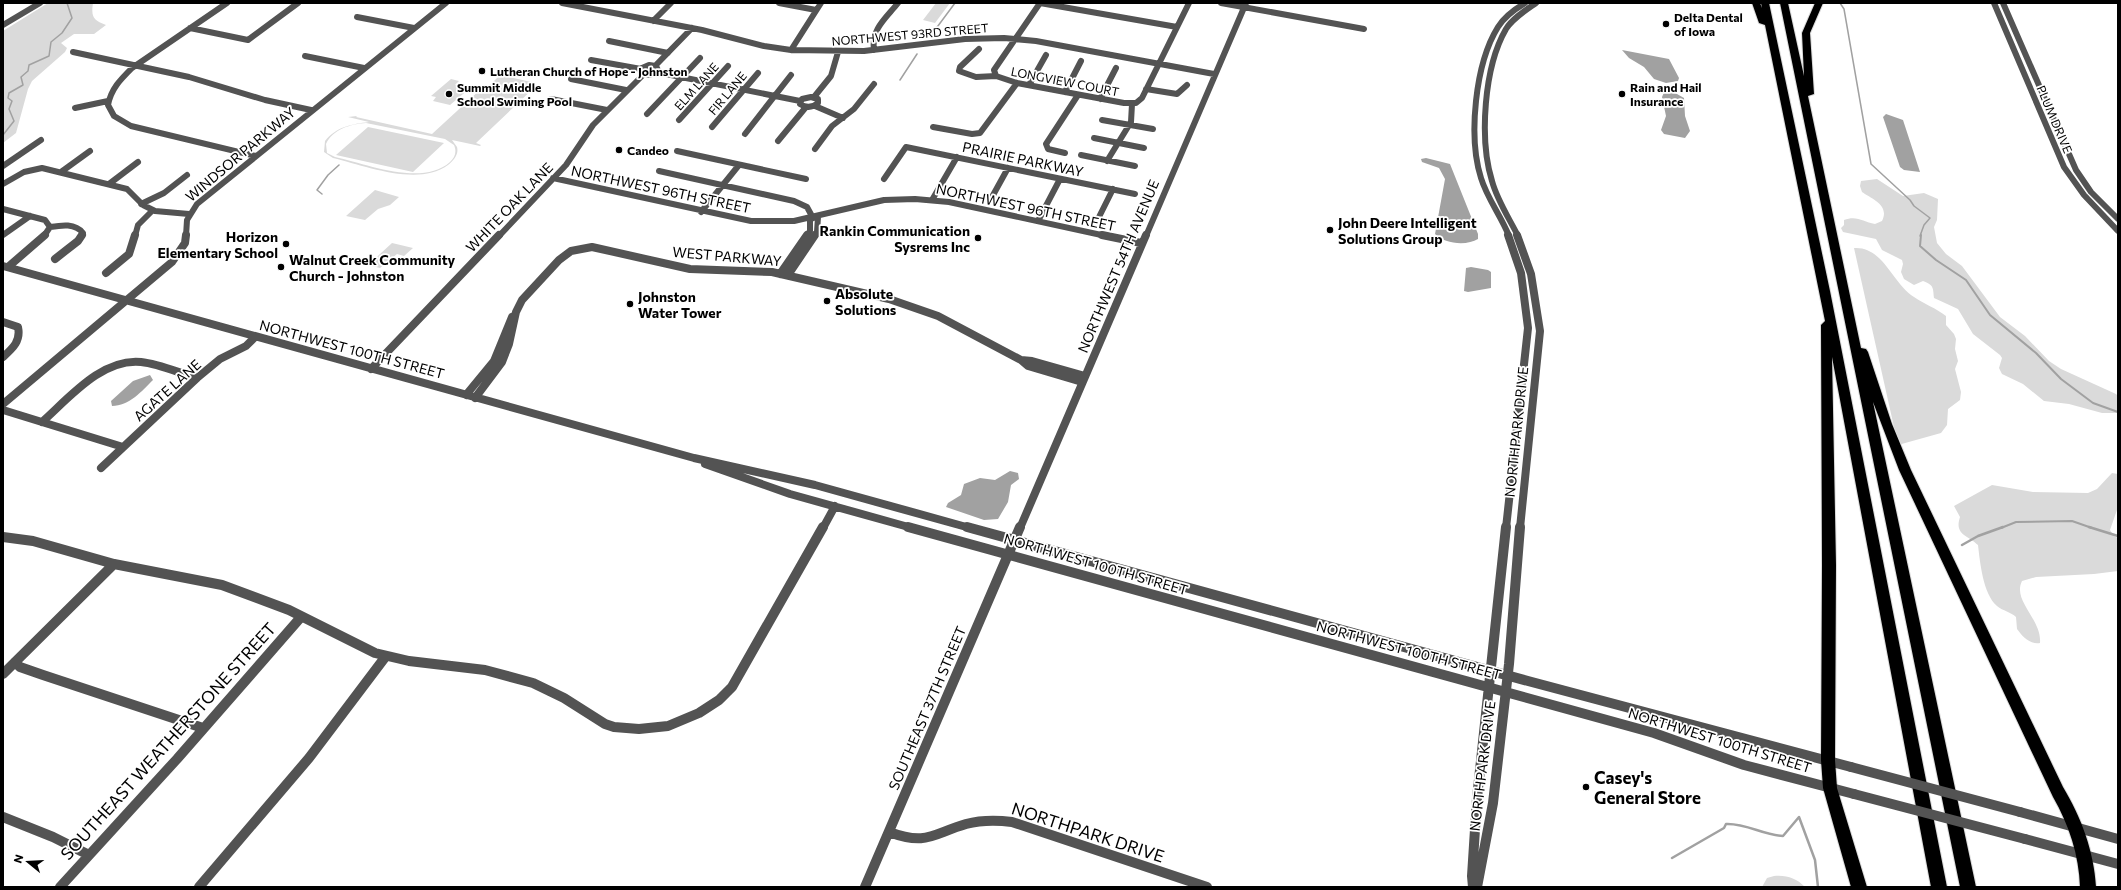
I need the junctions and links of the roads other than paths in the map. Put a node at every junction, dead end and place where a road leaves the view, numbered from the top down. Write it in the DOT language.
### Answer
graph roads {
  1 [pos="29,3"];
  2 [pos="40,3"];
  3 [pos="227,3"];
  4 [pos="298,3"];
  5 [pos="446,3"];
  6 [pos="562,3"];
  7 [pos="600,3"];
  8 [pos="671,3"];
  9 [pos="779,3"];
  10 [pos="820,3"];
  11 [pos="898,3"];
  12 [pos="1040,3"];
  13 [pos="1189,3"];
  14 [pos="1221,3"];
  15 [pos="1525,3"];
  16 [pos="1536,3"];
  17 [pos="1756,3"];
  18 [pos="1765,3"];
  19 [pos="1784,3"];
  20 [pos="1819,3"];
  21 [pos="1994,3"];
  22 [pos="2003,3"];
  23 [pos="1245,6"];
  24 [pos="595,9"];
  25 [pos="816,10"];
  26 [pos="357,17"];
  27 [pos="3,18"];
  28 [pos="653,21"];
  29 [pos="3,25"];
  30 [pos="1177,27"];
  31 [pos="190,28"];
  32 [pos="414,28"];
  33 [pos="692,28"];
  34 [pos="1364,29"];
  35 [pos="1016,38"];
  36 [pos="609,41"];
  37 [pos="979,49"];
  38 [pos="791,50"];
  39 [pos="874,50"];
  40 [pos="73,52"];
  41 [pos="838,52"];
  42 [pos="668,53"];
  43 [pos="1046,55"];
  44 [pos="305,56"];
  45 [pos="700,58"];
  46 [pos="591,60"];
  47 [pos="1081,61"];
  48 [pos="1159,64"];
  49 [pos="134,66"];
  50 [pos="728,66"];
  51 [pos="364,68"];
  52 [pos="1116,68"];
  53 [pos="656,69"];
  54 [pos="642,72"];
  55 [pos="758,72"];
  56 [pos="1214,74"];
  57 [pos="791,75"];
  58 [pos="996,76"];
  59 [pos="680,78"];
  60 [pos="571,79"];
  61 [pos="1017,83"];
  62 [pos="874,84"];
  63 [pos="711,85"];
  64 [pos="1029,85"];
  65 [pos="1187,85"];
  66 [pos="1146,89"];
  67 [pos="626,90"];
  68 [pos="743,92"];
  69 [pos="1064,92"];
  70 [pos="1078,95"];
  71 [pos="776,97"];
  72 [pos="814,97"];
  73 [pos="551,98"];
  74 [pos="1100,99"];
  75 [pos="108,101"];
  76 [pos="800,101"];
  77 [pos="1132,104"];
  78 [pos="815,106"];
  79 [pos="806,107"];
  80 [pos="75,108"];
  81 [pos="311,110"];
  82 [pos="607,110"];
  83 [pos="1788,111"];
  84 [pos="647,114"];
  85 [pos="843,118"];
  86 [pos="679,120"];
  87 [pos="1102,120"];
  88 [pos="1129,125"];
  89 [pos="712,127"];
  90 [pos="933,127"];
  91 [pos="1153,129"];
  92 [pos="1812,133"];
  93 [pos="745,134"];
  94 [pos="1094,138"];
  95 [pos="41,140"];
  96 [pos="778,141"];
  97 [pos="1117,143"];
  98 [pos="1144,148"];
  99 [pos="815,149"];
  100 [pos="90,151"];
  101 [pos="677,151"];
  102 [pos="1065,152"];
  103 [pos="1475,152"];
  104 [pos="1485,153"];
  105 [pos="1081,155"];
  106 [pos="256,156"];
  107 [pos="957,157"];
  108 [pos="1107,160"];
  109 [pos="138,162"];
  110 [pos="740,165"];
  111 [pos="1135,166"];
  112 [pos="1008,168"];
  113 [pos="9,170"];
  114 [pos="659,171"];
  115 [pos="61,172"];
  116 [pos="188,175"];
  117 [pos="553,178"];
  118 [pos="806,179"];
  119 [pos="884,179"];
  120 [pos="1060,179"];
  121 [pos="3,184"];
  122 [pos="109,184"];
  123 [pos="723,185"];
  124 [pos="1113,189"];
  125 [pos="1135,194"];
  126 [pos="992,197"];
  127 [pos="932,200"];
  128 [pos="141,204"];
  129 [pos="3,209"];
  130 [pos="156,210"];
  131 [pos="191,211"];
  132 [pos="701,212"];
  133 [pos="30,216"];
  134 [pos="814,218"];
  135 [pos="1098,219"];
  136 [pos="2118,219"];
  137 [pos="1038,221"];
  138 [pos="50,227"];
  139 [pos="2118,231"];
  140 [pos="3,235"];
  141 [pos="1141,243"];
  142 [pos="55,259"];
  143 [pos="4,266"];
  144 [pos="106,273"];
  145 [pos="780,274"];
  146 [pos="788,275"];
  147 [pos="1825,291"];
  148 [pos="1843,294"];
  149 [pos="126,301"];
  150 [pos="516,312"];
  151 [pos="3,322"];
  152 [pos="255,337"];
  153 [pos="3,357"];
  154 [pos="371,369"];
  155 [pos="1524,369"];
  156 [pos="1536,372"];
  157 [pos="197,378"];
  158 [pos="1084,379"];
  159 [pos="466,395"];
  160 [pos="475,398"];
  161 [pos="3,404"];
  162 [pos="3,410"];
  163 [pos="42,422"];
  164 [pos="123,447"];
  165 [pos="694,458"];
  166 [pos="101,468"];
  167 [pos="835,506"];
  168 [pos="1508,514"];
  169 [pos="1521,517"];
  170 [pos="3,537"];
  171 [pos="1015,540"];
  172 [pos="1009,554"];
  173 [pos="114,564"];
  174 [pos="301,616"];
  175 [pos="386,656"];
  176 [pos="14,662"];
  177 [pos="1492,670"];
  178 [pos="3,674"];
  179 [pos="1507,674"];
  180 [pos="1490,687"];
  181 [pos="1505,691"];
  182 [pos="203,728"];
  183 [pos="1828,760"];
  184 [pos="1830,788"];
  185 [pos="3,818"];
  186 [pos="2075,827"];
  187 [pos="889,832"];
  188 [pos="2118,839"];
  189 [pos="87,854"];
  190 [pos="2084,854"];
  191 [pos="2118,864"];
  192 [pos="60,887"];
  193 [pos="199,887"];
  194 [pos="866,887"];
  195 [pos="1207,887"];
  196 [pos="1473,887"];
  197 [pos="1477,887"];
  198 [pos="1859,887"];
  199 [pos="1940,887"];
  200 [pos="1968,887"];
  201 [pos="2088,887"];
  1 -- 27 [label="street"];
  2 -- 29 [label="street"];
  3 -- 31 [label="street"];
  4 -- 31 [label="street"];
  5 -- 32 [label="street, WINDSOR PARKWAY"];
  6 -- 24 [label="street, NORTHWEST 93RD STREET"];
  7 -- 24 [label="street"];
  8 -- 28 [label="street"];
  9 -- 25 [label="street"];
  10 -- 25 [label="street"];
  11 -- 39 [label="street"];
  12 -- 30 [label="street"];
  12 -- 35 [label="street"];
  13 -- 30 [label="street"];
  14 -- 23 [label="street"];
  15 -- 103 [label="street, NORTHPARK DRIVE"];
  16 -- 104 [label="street, NORTHPARK DRIVE"];
  17 -- 83 [label="highway"];
  18 -- 83 [label="highway"];
  19 -- 92 [label="highway"];
  20 -- 92 [label="highway"];
  21 -- 139 [label="street, PLUM DRIVE"];
  22 -- 136 [label="street, PLUM DRIVE"];
  23 -- 34 [label="street"];
  23 -- 56 [label="street, NORTHWEST 54TH AVENUE"];
  24 -- 28 [label="street, NORTHWEST 93RD STREET"];
  25 -- 38 [label="street"];
  26 -- 32 [label="street"];
  28 -- 33 [label="street, NORTHWEST 93RD STREET"];
  30 -- 48 [label="street"];
  31 -- 49 [label="street"];
  32 -- 51 [label="street, WINDSOR PARKWAY"];
  33 -- 38 [label="street, NORTHWEST 93RD STREET"];
  33 -- 42 [label="street"];
  35 -- 39 [label="street, NORTHWEST 93RD STREET"];
  35 -- 48 [label="street, NORTHWEST 93RD STREET"];
  35 -- 58 [label="street"];
  36 -- 42 [label="street"];
  37 -- 58 [label="street, LONGVIEW COURT"];
  38 -- 41 [label="street, NORTHWEST 93RD STREET"];
  39 -- 41 [label="street, NORTHWEST 93RD STREET"];
  40 -- 49 [label="street"];
  41 -- 72 [label="street"];
  42 -- 53 [label="street"];
  43 -- 64 [label="street, LONGVIEW COURT"];
  44 -- 51 [label="street"];
  45 -- 59 [label="street"];
  46 -- 54 [label="street"];
  47 -- 69 [label="street, LONGVIEW COURT"];
  48 -- 56 [label="street, NORTHWEST 93RD STREET"];
  48 -- 66 [label="street"];
  49 -- 75 [label="street"];
  49 -- 81 [label="street"];
  50 -- 63 [label="street, ELM LANE"];
  51 -- 81 [label="street, WINDSOR PARKWAY"];
  52 -- 74 [label="street, LONGVIEW COURT"];
  53 -- 54 [label="street, WHITE OAK LANE"];
  53 -- 54 [label="street, WHITE OAK LANE"];
  53 -- 59 [label="street"];
  54 -- 67 [label="street, WHITE OAK LANE"];
  55 -- 68 [label="street, FIR LANE"];
  56 -- 141 [label="street, NORTHWEST 54TH AVENUE"];
  57 -- 71 [label="street"];
  58 -- 61 [label="street, LONGVIEW COURT"];
  59 -- 63 [label="street"];
  59 -- 84 [label="street"];
  60 -- 67 [label="street"];
  61 -- 64 [label="street, LONGVIEW COURT"];
  61 -- 90 [label="street, LONGVIEW COURT"];
  62 -- 85 [label="street"];
  63 -- 68 [label="street"];
  63 -- 86 [label="street, ELM LANE"];
  64 -- 69 [label="street, LONGVIEW COURT"];
  65 -- 66 [label="street"];
  66 -- 77 [label="street, LONGVIEW COURT"];
  67 -- 82 [label="street, WHITE OAK LANE"];
  68 -- 71 [label="street"];
  68 -- 89 [label="street, FIR LANE"];
  69 -- 70 [label="street, LONGVIEW COURT"];
  70 -- 74 [label="street, LONGVIEW COURT"];
  70 -- 102 [label="street, LONGVIEW COURT"];
  71 -- 76 [label="street"];
  71 -- 93 [label="street"];
  72 -- 76 [label="street"];
  72 -- 78 [label="street"];
  73 -- 82 [label="street"];
  74 -- 77 [label="street, LONGVIEW COURT"];
  75 -- 80 [label="street"];
  75 -- 106 [label="street"];
  76 -- 79 [label="street"];
  77 -- 88 [label="street, LONGVIEW COURT"];
  78 -- 79 [label="street"];
  78 -- 85 [label="street"];
  79 -- 96 [label="street"];
  81 -- 106 [label="street, WINDSOR PARKWAY"];
  82 -- 117 [label="street, WHITE OAK LANE"];
  83 -- 147 [label="highway"];
  85 -- 99 [label="street"];
  87 -- 88 [label="street"];
  88 -- 91 [label="street"];
  88 -- 97 [label="street, LONGVIEW COURT"];
  92 -- 148 [label="highway"];
  94 -- 97 [label="street"];
  95 -- 113 [label="street"];
  97 -- 98 [label="street"];
  97 -- 108 [label="street, LONGVIEW COURT"];
  100 -- 115 [label="street"];
  101 -- 110 [label="street"];
  103 -- 104 [label="street"];
  103 -- 155 [label="street, NORTHPARK DRIVE"];
  104 -- 156 [label="street, NORTHPARK DRIVE"];
  105 -- 108 [label="street"];
  106 -- 131 [label="street, WINDSOR PARKWAY"];
  107 -- 112 [label="street, PRAIRIE PARKWAY"];
  107 -- 119 [label="street, PRAIRIE PARKWAY"];
  107 -- 127 [label="street"];
  108 -- 111 [label="street"];
  109 -- 122 [label="street"];
  110 -- 118 [label="street"];
  110 -- 123 [label="street"];
  112 -- 120 [label="street, PRAIRIE PARKWAY"];
  112 -- 126 [label="street"];
  113 -- 115 [label="street"];
  113 -- 121 [label="street"];
  114 -- 123 [label="street"];
  115 -- 122 [label="street"];
  116 -- 128 [label="street"];
  117 -- 132 [label="street, NORTHWEST 96TH STREET"];
  117 -- 154 [label="street, WHITE OAK LANE"];
  120 -- 124 [label="street, PRAIRIE PARKWAY"];
  120 -- 137 [label="street"];
  122 -- 128 [label="street"];
  123 -- 132 [label="street"];
  123 -- 134 [label="street"];
  124 -- 125 [label="street, PRAIRIE PARKWAY"];
  124 -- 135 [label="street"];
  127 -- 134 [label="street, NORTHWEST 96TH STREET"];
  127 -- 137 [label="street, NORTHWEST 96TH STREET"];
  128 -- 130 [label="street"];
  129 -- 133 [label="street"];
  130 -- 131 [label="street"];
  130 -- 144 [label="street"];
  131 -- 149 [label="street, WINDSOR PARKWAY"];
  132 -- 134 [label="street, NORTHWEST 96TH STREET"];
  133 -- 138 [label="street"];
  133 -- 140 [label="street"];
  134 -- 145 [label="street"];
  134 -- 146 [label="street"];
  137 -- 141 [label="street, NORTHWEST 96TH STREET"];
  138 -- 142 [label="street"];
  138 -- 143 [label="street"];
  141 -- 158 [label="street, NORTHWEST 54TH AVENUE"];
  143 -- 149 [label="street, NORTHWEST 100TH STREET"];
  145 -- 146 [label="street, WEST PARKWAY"];
  145 -- 150 [label="street, WEST PARKWAY"];
  146 -- 158 [label="street, WEST PARKWAY"];
  147 -- 183 [label="highway"];
  147 -- 199 [label="highway"];
  148 -- 186 [label="highway"];
  148 -- 200 [label="highway"];
  149 -- 152 [label="street, NORTHWEST 100TH STREET"];
  149 -- 161 [label="street, WINDSOR PARKWAY"];
  150 -- 159 [label="street, WEST PARKWAY"];
  150 -- 160 [label="street, WEST PARKWAY"];
  151 -- 153 [label="street"];
  152 -- 154 [label="street, NORTHWEST 100TH STREET"];
  152 -- 157 [label="street, AGATE LANE"];
  154 -- 159 [label="street, NORTHWEST 100TH STREET"];
  155 -- 156 [label="street"];
  155 -- 168 [label="street, NORTHPARK DRIVE"];
  156 -- 169 [label="street, NORTHPARK DRIVE"];
  157 -- 163 [label="street"];
  157 -- 164 [label="street, AGATE LANE"];
  158 -- 171 [label="street, NORTHWEST 54TH AVENUE"];
  159 -- 160 [label="street, NORTHWEST 100TH STREET"];
  160 -- 165 [label="street, NORTHWEST 100TH STREET"];
  162 -- 163 [label="street"];
  163 -- 164 [label="street"];
  164 -- 166 [label="street, AGATE LANE"];
  165 -- 167 [label="street, NORTHWEST 100TH STREET"];
  165 -- 171 [label="street, NORTHWEST 100TH STREET"];
  167 -- 172 [label="street, NORTHWEST 100TH STREET"];
  167 -- 175 [label="street"];
  168 -- 169 [label="street"];
  168 -- 177 [label="street, NORTHPARK DRIVE"];
  169 -- 179 [label="street, NORTHPARK DRIVE"];
  170 -- 173 [label="street"];
  171 -- 172 [label="street, SOUTHEAST 37TH STREET"];
  171 -- 177 [label="street, NORTHWEST 100TH STREET"];
  172 -- 180 [label="street, NORTHWEST 100TH STREET"];
  172 -- 187 [label="street, SOUTHEAST 37TH STREET"];
  173 -- 174 [label="street"];
  173 -- 176 [label="street"];
  174 -- 175 [label="street"];
  174 -- 182 [label="street, SOUTHEAST WEATHERSTONE STREET"];
  175 -- 193 [label="street"];
  176 -- 178 [label="street"];
  176 -- 182 [label="street"];
  177 -- 179 [label="street, NORTHWEST 100TH STREET"];
  177 -- 180 [label="street, NORTHPARK DRIVE"];
  179 -- 181 [label="street, NORTHPARK DRIVE"];
  179 -- 183 [label="street, NORTHWEST 100TH STREET"];
  180 -- 181 [label="street, NORTHWEST 100TH STREET"];
  180 -- 196 [label="street, NORTHPARK DRIVE"];
  181 -- 184 [label="street, NORTHWEST 100TH STREET"];
  181 -- 197 [label="street, NORTHPARK DRIVE"];
  182 -- 189 [label="street, SOUTHEAST WEATHERSTONE STREET"];
  183 -- 184 [label="highway"];
  183 -- 186 [label="street, NORTHWEST 100TH STREET, bridge"];
  184 -- 190 [label="street, NORTHWEST 100TH STREET, bridge"];
  184 -- 198 [label="highway"];
  185 -- 189 [label="street"];
  186 -- 188 [label="street, NORTHWEST 100TH STREET"];
  186 -- 190 [label="highway"];
  187 -- 194 [label="street, SOUTHEAST 37TH STREET"];
  187 -- 195 [label="street, NORTHPARK DRIVE"];
  189 -- 192 [label="street, SOUTHEAST WEATHERSTONE STREET"];
  190 -- 191 [label="street, NORTHWEST 100TH STREET"];
  190 -- 201 [label="highway"];
}
